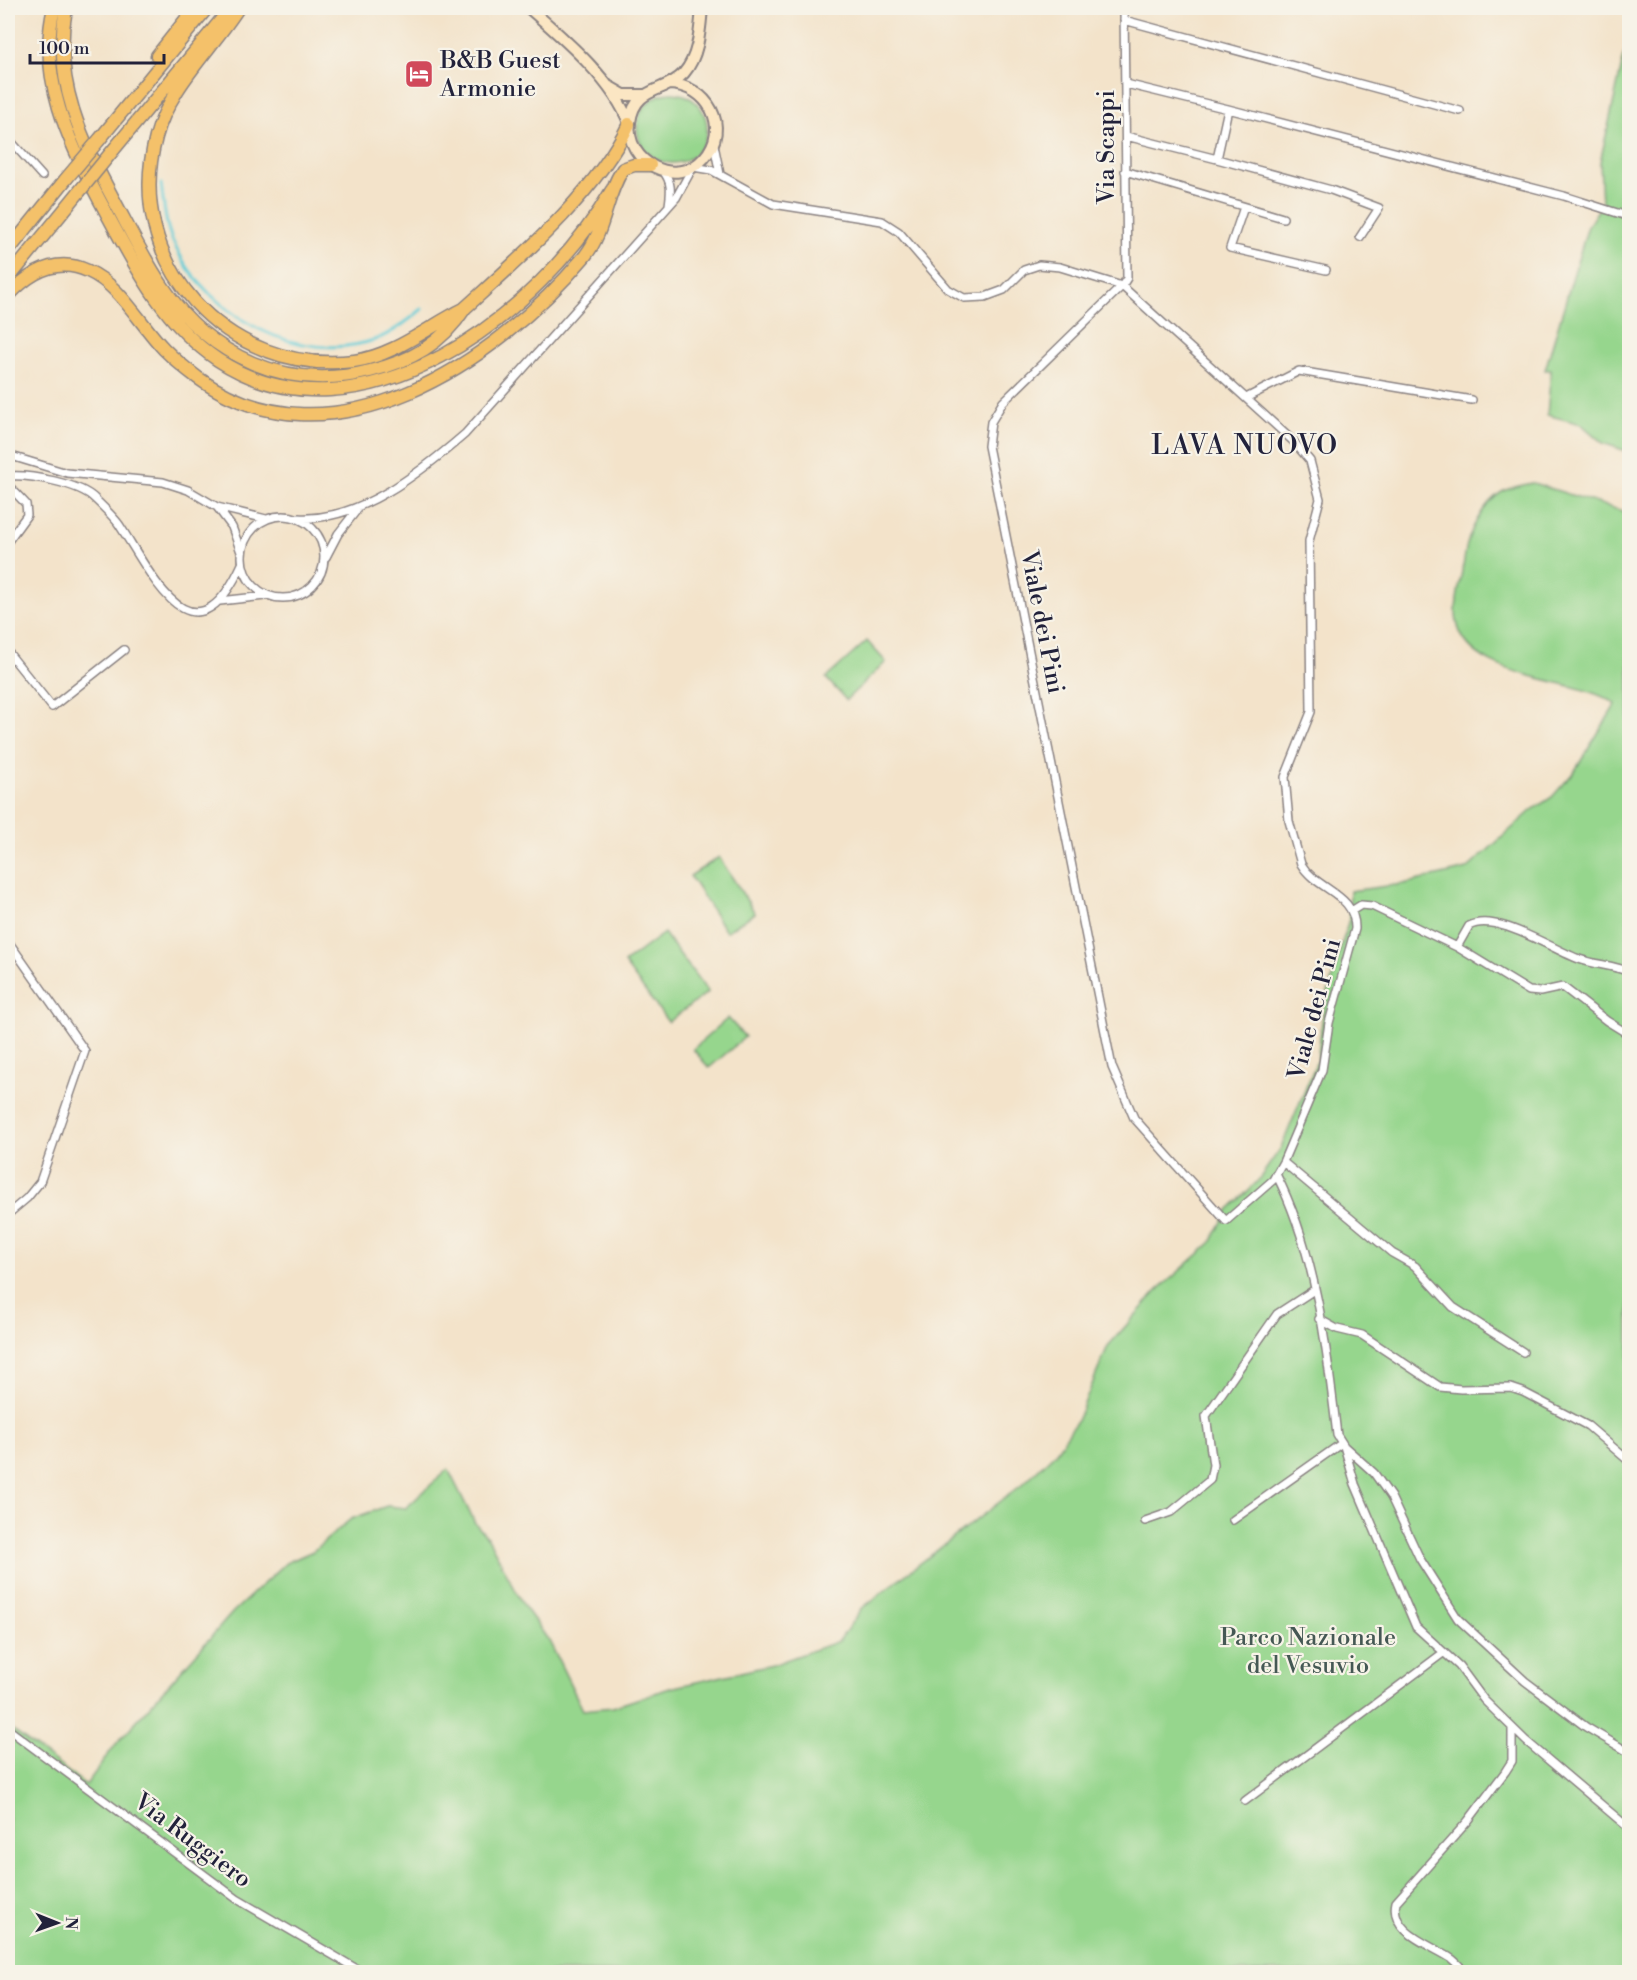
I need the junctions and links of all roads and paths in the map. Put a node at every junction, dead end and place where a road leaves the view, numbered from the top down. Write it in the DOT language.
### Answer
graph roads {
  1 [pos="54,8"];
  2 [pos="66,8"];
  3 [pos="195,8"];
  4 [pos="207,8"];
  5 [pos="231,8"];
  6 [pos="238,8"];
  7 [pos="529,8"];
  8 [pos="702,8"];
  9 [pos="1124,8"];
  10 [pos="1124,20"];
  11 [pos="691,61"];
  12 [pos="669,84"];
  13 [pos="1126,84"];
  14 [pos="606,85"];
  15 [pos="698,92"];
  16 [pos="644,95"];
  17 [pos="1228,109"];
  18 [pos="122,111"];
  19 [pos="1460,111"];
  20 [pos="629,124"];
  21 [pos="1126,136"];
  22 [pos="8,138"];
  23 [pos="714,144"];
  24 [pos="1217,159"];
  25 [pos="650,165"];
  26 [pos="693,167"];
  27 [pos="663,171"];
  28 [pos="1125,171"];
  29 [pos="720,174"];
  30 [pos="42,176"];
  31 [pos="612,190"];
  32 [pos="669,206"];
  33 [pos="1244,207"];
  34 [pos="1629,217"];
  35 [pos="1283,218"];
  36 [pos="1360,237"];
  37 [pos="8,251"];
  38 [pos="1326,270"];
  39 [pos="8,279"];
  40 [pos="1122,286"];
  41 [pos="8,296"];
  42 [pos="465,308"];
  43 [pos="1246,398"];
  44 [pos="1472,400"];
  45 [pos="8,455"];
  46 [pos="8,476"];
  47 [pos="8,485"];
  48 [pos="217,507"];
  49 [pos="356,510"];
  50 [pos="298,518"];
  51 [pos="266,519"];
  52 [pos="8,541"];
  53 [pos="242,553"];
  54 [pos="324,562"];
  55 [pos="242,564"];
  56 [pos="268,596"];
  57 [pos="220,601"];
  58 [pos="124,650"];
  59 [pos="8,652"];
  60 [pos="1353,910"];
  61 [pos="8,941"];
  62 [pos="1457,947"];
  63 [pos="1629,972"];
  64 [pos="1628,1034"];
  65 [pos="1283,1162"];
  66 [pos="1276,1174"];
  67 [pos="8,1215"];
  68 [pos="1314,1290"];
  69 [pos="1319,1319"];
  70 [pos="1523,1352"];
  71 [pos="1343,1444"];
  72 [pos="1629,1462"];
  73 [pos="1233,1520"];
  74 [pos="1145,1521"];
  75 [pos="1443,1653"];
  76 [pos="1512,1728"];
  77 [pos="8,1729"];
  78 [pos="1629,1753"];
  79 [pos="1245,1801"];
  80 [pos="1629,1829"];
  81 [pos="362,1972"];
  82 [pos="1466,1972"];
  1 -- 31 [label="highway"];
  2 -- 42 [label="highway"];
  3 -- 18 [label="highway"];
  4 -- 18 [label="highway"];
  5 -- 39 [label="highway, bridge"];
  6 -- 42 [label="highway"];
  7 -- 14 [label="main road"];
  8 -- 11 [label="main road"];
  9 -- 10 [label="street, Via Scappi"];
  10 -- 13 [label="street, Via Scappi"];
  10 -- 19 [label="street"];
  11 -- 12 [label="main road"];
  11 -- 15 [label="main road"];
  12 -- 15 [label="main road"];
  12 -- 16 [label="main road"];
  13 -- 17 [label="street"];
  13 -- 21 [label="street, Via Scappi"];
  14 -- 16 [label="main road"];
  14 -- 20 [label="main road"];
  15 -- 23 [label="main road"];
  16 -- 20 [label="main road"];
  17 -- 24 [label="street"];
  17 -- 34 [label="street"];
  18 -- 37 [label="highway, bridge"];
  20 -- 25 [label="main road"];
  20 -- 42 [label="highway"];
  21 -- 24 [label="street"];
  21 -- 28 [label="street, Via Scappi"];
  22 -- 30 [label="street"];
  23 -- 26 [label="main road"];
  23 -- 29 [label="street"];
  24 -- 36 [label="street"];
  25 -- 27 [label="main road"];
  25 -- 31 [label="highway"];
  26 -- 27 [label="main road"];
  26 -- 29 [label="street"];
  26 -- 32 [label="street"];
  27 -- 32 [label="street"];
  28 -- 33 [label="street"];
  28 -- 40 [label="street, Via Scappi"];
  29 -- 40 [label="street"];
  31 -- 41 [label="highway"];
  32 -- 49 [label="street"];
  33 -- 35 [label="street"];
  33 -- 38 [label="street"];
  40 -- 43 [label="street, Viale dei Pini"];
  40 -- 66 [label="street, Viale dei Pini"];
  43 -- 44 [label="street"];
  43 -- 60 [label="street, Viale dei Pini"];
  45 -- 48 [label="street"];
  46 -- 57 [label="street"];
  47 -- 52 [label="street"];
  48 -- 51 [label="street"];
  48 -- 53 [label="street"];
  49 -- 50 [label="street"];
  49 -- 54 [label="street"];
  50 -- 51 [label="street"];
  50 -- 54 [label="street"];
  51 -- 53 [label="street"];
  53 -- 55 [label="street"];
  54 -- 56 [label="street"];
  55 -- 56 [label="street"];
  55 -- 57 [label="street"];
  56 -- 57 [label="street"];
  58 -- 59 [label="street"];
  60 -- 62 [label="street"];
  60 -- 65 [label="street, Viale dei Pini"];
  61 -- 67 [label="street"];
  62 -- 63 [label="street"];
  62 -- 64 [label="street"];
  65 -- 66 [label="street, Viale dei Pini"];
  65 -- 70 [label="street"];
  66 -- 68 [label="street"];
  68 -- 69 [label="street"];
  68 -- 74 [label="street"];
  69 -- 71 [label="street"];
  69 -- 72 [label="street"];
  71 -- 73 [label="street"];
  71 -- 75 [label="street"];
  71 -- 78 [label="street"];
  75 -- 76 [label="street"];
  75 -- 79 [label="street"];
  76 -- 80 [label="street"];
  76 -- 82 [label="street"];
  77 -- 81 [label="street, Via Ruggiero"];
}
